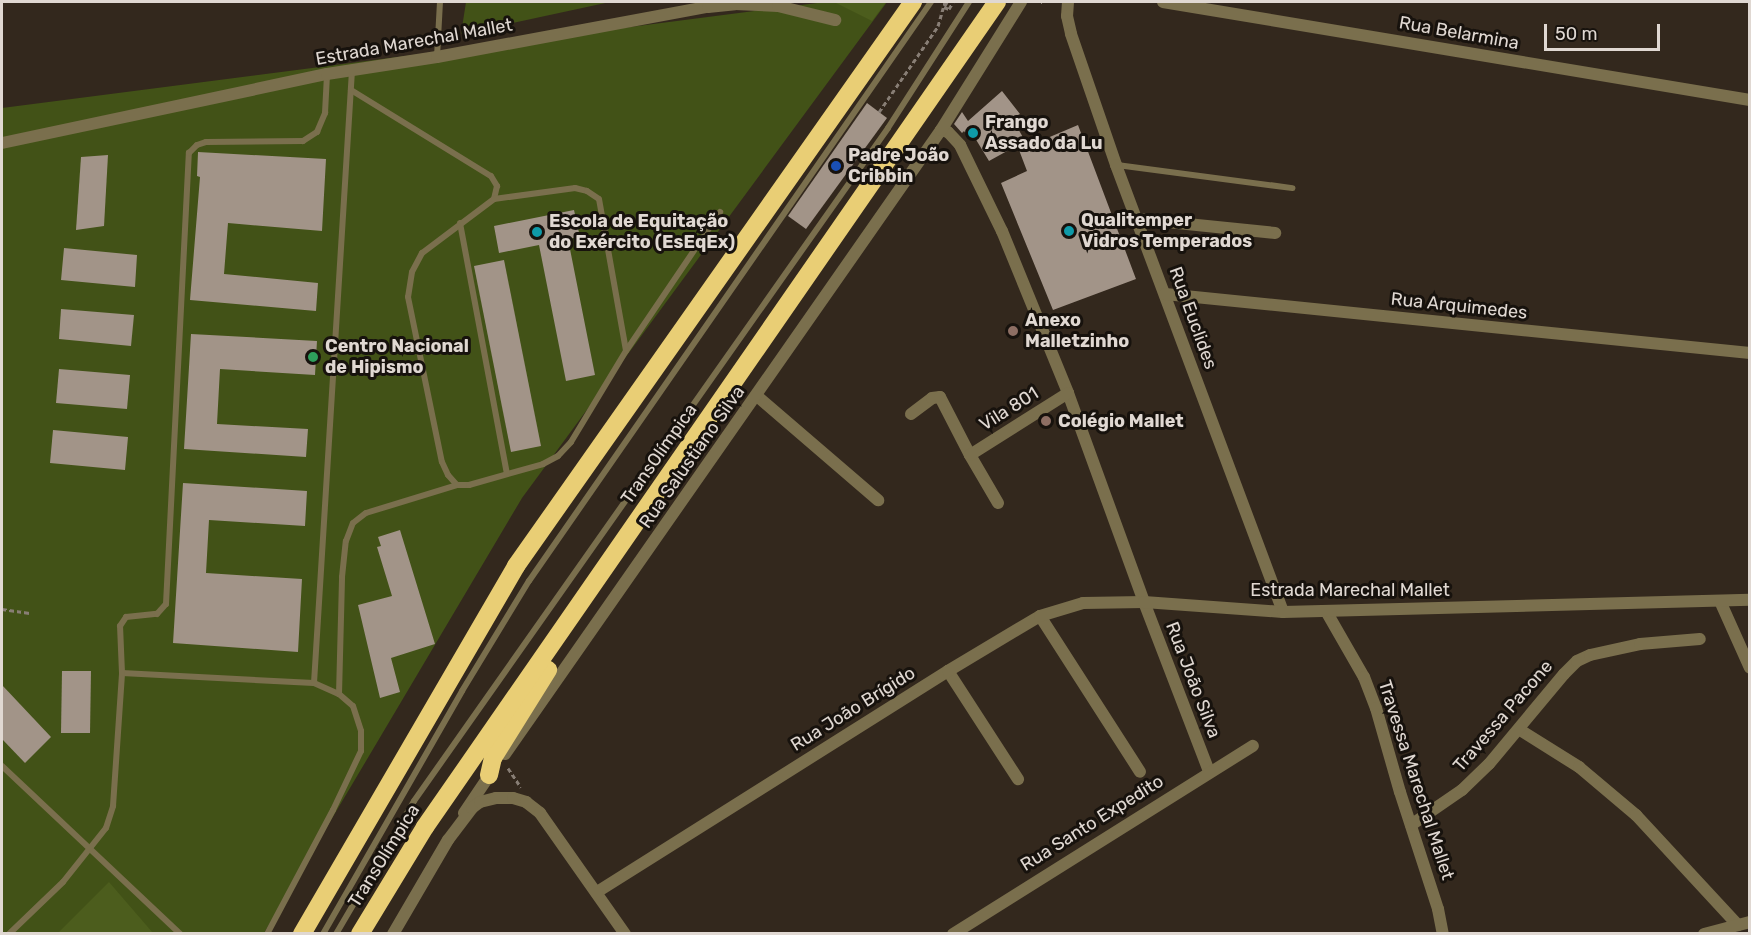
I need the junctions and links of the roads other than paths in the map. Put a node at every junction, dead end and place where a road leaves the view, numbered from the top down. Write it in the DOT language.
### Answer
graph roads {
  1 [pos="440,2"];
  2 [pos="913,2"];
  3 [pos="931,2"];
  4 [pos="969,2"];
  5 [pos="997,2"];
  6 [pos="1021,2"];
  7 [pos="1068,2"];
  8 [pos="1163,2"];
  9 [pos="835,20"];
  10 [pos="437,57"];
  11 [pos="352,70"];
  12 [pos="327,74"];
  13 [pos="351,90"];
  14 [pos="1749,100"];
  15 [pos="941,130"];
  16 [pos="2,143"];
  17 [pos="1116,165"];
  18 [pos="1292,188"];
  19 [pos="494,199"];
  20 [pos="720,212"];
  21 [pos="1138,219"];
  22 [pos="460,223"];
  23 [pos="1275,233"];
  24 [pos="1165,294"];
  25 [pos="626,351"];
  26 [pos="1749,353"];
  27 [pos="1068,393"];
  28 [pos="757,396"];
  29 [pos="715,412"];
  30 [pos="911,414"];
  31 [pos="970,455"];
  32 [pos="507,474"];
  33 [pos="458,485"];
  34 [pos="878,501"];
  35 [pos="998,503"];
  36 [pos="1749,600"];
  37 [pos="1720,601"];
  38 [pos="1144,602"];
  39 [pos="1326,611"];
  40 [pos="1283,612"];
  41 [pos="1040,616"];
  42 [pos="1700,639"];
  43 [pos="1749,668"];
  44 [pos="948,670"];
  45 [pos="122,673"];
  46 [pos="314,683"];
  47 [pos="339,693"];
  48 [pos="1520,730"];
  49 [pos="1253,746"];
  50 [pos="2,766"];
  51 [pos="1209,771"];
  52 [pos="1140,772"];
  53 [pos="489,775"];
  54 [pos="1018,779"];
  55 [pos="1412,825"];
  56 [pos="447,840"];
  57 [pos="91,850"];
  58 [pos="597,892"];
  59 [pos="1744,924"];
  60 [pos="9,933"];
  61 [pos="180,933"];
  62 [pos="267,933"];
  63 [pos="302,933"];
  64 [pos="322,933"];
  65 [pos="336,933"];
  66 [pos="360,933"];
  67 [pos="393,933"];
  68 [pos="625,933"];
  69 [pos="952,933"];
  70 [pos="1443,933"];
  71 [pos="1704,933"];
  1 -- 10 [label="lane"];
  2 -- 63 [label="highway, TransOlímpica"];
  3 -- 64 [label="lane, TransOlímpica"];
  4 -- 65 [label="lane, TransOlímpica"];
  5 -- 29 [label="highway, TransOlímpica"];
  6 -- 15 [label="street, Rua Salustiano Silva"];
  7 -- 17 [label="street, Rua Euclides"];
  8 -- 14 [label="street, Rua Belarmina"];
  9 -- 10 [label="street, Estrada Marechal Mallet"];
  10 -- 11 [label="street, Estrada Marechal Mallet"];
  11 -- 12 [label="street, Estrada Marechal Mallet"];
  11 -- 13 [label="lane"];
  12 -- 16 [label="street, Estrada Marechal Mallet"];
  12 -- 45 [label="lane"];
  13 -- 19 [label="lane"];
  13 -- 46 [label="lane"];
  15 -- 27 [label="street"];
  15 -- 28 [label="street, Rua Salustiano Silva"];
  17 -- 18 [label="lane"];
  17 -- 21 [label="street, Rua Euclides"];
  19 -- 22 [label="lane"];
  19 -- 25 [label="lane"];
  20 -- 25 [label="lane"];
  21 -- 23 [label="street"];
  21 -- 24 [label="street, Rua Euclides"];
  22 -- 32 [label="lane"];
  22 -- 33 [label="lane"];
  24 -- 26 [label="street, Rua Arquimedes"];
  24 -- 40 [label="street, Rua Euclides"];
  25 -- 32 [label="lane"];
  27 -- 31 [label="street, Vila 801"];
  27 -- 38 [label="street"];
  28 -- 34 [label="street"];
  28 -- 53 [label="street, Rua Salustiano Silva"];
  29 -- 53 [label="highway"];
  29 -- 66 [label="highway, TransOlímpica"];
  30 -- 31 [label="street, Vila 801"];
  31 -- 35 [label="street, Vila 801"];
  32 -- 33 [label="lane"];
  33 -- 47 [label="lane"];
  36 -- 37 [label="street, Estrada Marechal Mallet"];
  37 -- 39 [label="street, Estrada Marechal Mallet"];
  37 -- 43 [label="street"];
  38 -- 40 [label="street, Estrada Marechal Mallet"];
  38 -- 41 [label="street, Rua João Brígido"];
  38 -- 51 [label="street, Rua João Silva"];
  39 -- 40 [label="street, Estrada Marechal Mallet"];
  39 -- 55 [label="street, Travessa Marechal Mallet"];
  41 -- 44 [label="street, Rua João Brígido"];
  41 -- 52 [label="street"];
  42 -- 48 [label="street, Travessa Pacone"];
  44 -- 54 [label="street"];
  44 -- 58 [label="street, Rua João Brígido"];
  45 -- 46 [label="lane"];
  45 -- 57 [label="lane"];
  46 -- 47 [label="lane"];
  47 -- 62 [label="lane"];
  48 -- 55 [label="street, Travessa Pacone"];
  48 -- 59 [label="street"];
  49 -- 51 [label="street, Rua Santo Expedito"];
  50 -- 57 [label="lane"];
  51 -- 69 [label="street, Rua Santo Expedito"];
  53 -- 56 [label="street, Rua Salustiano Silva"];
  55 -- 70 [label="street, Travessa Marechal Mallet"];
  56 -- 58 [label="street"];
  56 -- 67 [label="street, Rua Salustiano Silva"];
  57 -- 60 [label="lane"];
  57 -- 61 [label="lane"];
  58 -- 68 [label="street"];
  59 -- 71 [label="street"];
}
